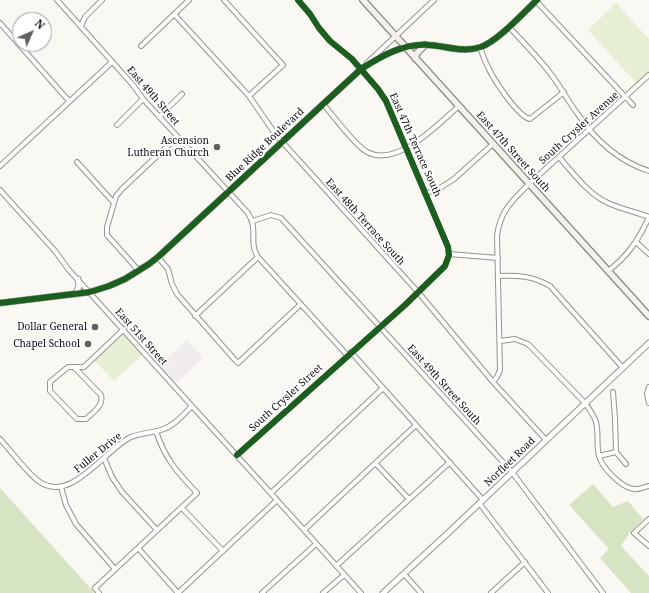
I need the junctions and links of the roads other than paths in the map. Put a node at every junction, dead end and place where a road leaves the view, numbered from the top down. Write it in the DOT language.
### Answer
graph roads {
  1 [pos="57,0"];
  2 [pos="102,0"];
  3 [pos="189,0"];
  4 [pos="224,0"];
  5 [pos="363,0"];
  6 [pos="434,0"];
  7 [pos="537,0"];
  8 [pos="298,1"];
  9 [pos="174,14"];
  10 [pos="0,23"];
  11 [pos="81,26"];
  12 [pos="509,26"];
  13 [pos="395,36"];
  14 [pos="425,45"];
  15 [pos="141,46"];
  16 [pos="480,47"];
  17 [pos="406,48"];
  18 [pos="416,58"];
  19 [pos="112,62"];
  20 [pos="361,69"];
  21 [pos="649,75"];
  22 [pos="564,92"];
  23 [pos="182,94"];
  24 [pos="249,96"];
  25 [pos="625,97"];
  26 [pos="143,99"];
  27 [pos="69,101"];
  28 [pos="323,104"];
  29 [pos="633,105"];
  30 [pos="459,106"];
  31 [pos="159,117"];
  32 [pos="117,125"];
  33 [pos="589,129"];
  34 [pos="178,137"];
  35 [pos="283,142"];
  36 [pos="493,144"];
  37 [pos="406,148"];
  38 [pos="559,157"];
  39 [pos="77,162"];
  40 [pos="0,166"];
  41 [pos="649,171"];
  42 [pos="529,184"];
  43 [pos="0,190"];
  44 [pos="228,193"];
  45 [pos="426,194"];
  46 [pos="114,203"];
  47 [pos="649,217"];
  48 [pos="253,221"];
  49 [pos="636,242"];
  50 [pos="449,254"];
  51 [pos="649,254"];
  52 [pos="158,257"];
  53 [pos="258,257"];
  54 [pos="498,258"];
  55 [pos="138,271"];
  56 [pos="608,271"];
  57 [pos="498,276"];
  58 [pos="78,279"];
  59 [pos="90,292"];
  60 [pos="418,292"];
  61 [pos="76,294"];
  62 [pos="0,303"];
  63 [pos="301,304"];
  64 [pos="195,316"];
  65 [pos="649,316"];
  66 [pos="380,326"];
  67 [pos="124,329"];
  68 [pos="500,341"];
  69 [pos="649,343"];
  70 [pos="349,354"];
  71 [pos="75,368"];
  72 [pos="623,368"];
  73 [pos="493,382"];
  74 [pos="649,387"];
  75 [pos="383,388"];
  76 [pos="613,392"];
  77 [pos="585,403"];
  78 [pos="649,403"];
  79 [pos="192,406"];
  80 [pos="416,425"];
  81 [pos="156,431"];
  82 [pos="0,439"];
  83 [pos="546,440"];
  84 [pos="616,452"];
  85 [pos="237,455"];
  86 [pos="599,456"];
  87 [pos="104,458"];
  88 [pos="450,462"];
  89 [pos="376,464"];
  90 [pos="626,464"];
  91 [pos="512,472"];
  92 [pos="649,486"];
  93 [pos="61,487"];
  94 [pos="271,493"];
  95 [pos="409,499"];
  96 [pos="277,500"];
  97 [pos="481,502"];
  98 [pos="182,508"];
  99 [pos="649,519"];
  100 [pos="157,530"];
  101 [pos="304,530"];
  102 [pos="316,544"];
  103 [pos="649,546"];
  104 [pos="138,548"];
  105 [pos="222,551"];
  106 [pos="525,562"];
  107 [pos="336,566"];
  108 [pos="115,569"];
  109 [pos="404,574"];
  110 [pos="344,575"];
  111 [pos="99,593"];
  112 [pos="178,593"];
  113 [pos="262,593"];
  114 [pos="323,593"];
  115 [pos="361,593"];
  116 [pos="383,593"];
  117 [pos="421,593"];
  118 [pos="492,593"];
  119 [pos="548,593"];
  120 [pos="603,593"];
  1 -- 11 [label="street, East 49th Street"];
  2 -- 11 [label="street"];
  3 -- 9 [label="street"];
  4 -- 24 [label="street"];
  5 -- 13 [label="main road, East 47th Street South"];
  6 -- 13 [label="street"];
  7 -- 12 [label="street, Blue Ridge Boulevard"];
  7 -- 25 [label="street"];
  8 -- 20 [label="street, East 47th Terrace South"];
  9 -- 15 [label="street"];
  9 -- 24 [label="street, East 48th Terrace South"];
  10 -- 27 [label="street"];
  11 -- 19 [label="street, East 49th Street"];
  12 -- 16 [label="street, Blue Ridge Boulevard"];
  12 -- 22 [label="street"];
  13 -- 17 [label="main road, East 47th Street South"];
  13 -- 20 [label="street"];
  14 -- 16 [label="street, Blue Ridge Boulevard"];
  14 -- 17 [label="street, Blue Ridge Boulevard"];
  14 -- 18 [label="main road"];
  16 -- 22 [label="street"];
  17 -- 18 [label="main road, East 47th Street South"];
  17 -- 20 [label="street, Blue Ridge Boulevard"];
  18 -- 30 [label="main road, East 47th Street South"];
  19 -- 26 [label="street, East 49th Street"];
  19 -- 27 [label="street"];
  20 -- 28 [label="street, Blue Ridge Boulevard"];
  20 -- 37 [label="street, East 47th Terrace South"];
  21 -- 25 [label="street, South Crysler Avenue"];
  22 -- 33 [label="street"];
  23 -- 31 [label="street"];
  24 -- 35 [label="street, East 48th Terrace South"];
  25 -- 29 [label="street"];
  25 -- 33 [label="street, South Crysler Avenue"];
  26 -- 31 [label="street, East 49th Street"];
  26 -- 32 [label="street"];
  27 -- 40 [label="street"];
  28 -- 35 [label="street, Blue Ridge Boulevard"];
  28 -- 37 [label="street"];
  30 -- 36 [label="main road, East 47th Street South"];
  30 -- 37 [label="street"];
  31 -- 34 [label="street, East 49th Street"];
  33 -- 38 [label="street, South Crysler Avenue"];
  33 -- 41 [label="street"];
  34 -- 44 [label="street, East 49th Street"];
  34 -- 46 [label="street"];
  35 -- 44 [label="street, Blue Ridge Boulevard"];
  35 -- 60 [label="street, East 48th Terrace South"];
  36 -- 42 [label="main road, East 47th Street South"];
  36 -- 45 [label="street"];
  37 -- 45 [label="street, East 47th Terrace South"];
  38 -- 42 [label="street, South Crysler Avenue"];
  38 -- 47 [label="street"];
  39 -- 46 [label="street"];
  42 -- 54 [label="street, South Crysler Avenue"];
  42 -- 56 [label="main road, East 47th Street South"];
  43 -- 58 [label="street, East 51st Street"];
  44 -- 48 [label="street, East 49th Street"];
  44 -- 52 [label="street, Blue Ridge Boulevard"];
  45 -- 50 [label="street, East 47th Terrace South"];
  46 -- 55 [label="street"];
  47 -- 49 [label="street"];
  48 -- 53 [label="street"];
  48 -- 66 [label="street, East 49th Street South"];
  49 -- 51 [label="street"];
  49 -- 56 [label="street"];
  50 -- 54 [label="street"];
  50 -- 60 [label="street, South Crysler Street"];
  52 -- 55 [label="street, Blue Ridge Boulevard"];
  52 -- 64 [label="street"];
  53 -- 63 [label="street"];
  53 -- 64 [label="street"];
  54 -- 57 [label="street, South Crysler Avenue"];
  55 -- 59 [label="street, Blue Ridge Boulevard"];
  56 -- 65 [label="main road, East 47th Street South"];
  57 -- 68 [label="street, South Crysler Avenue"];
  57 -- 72 [label="street"];
  58 -- 59 [label="street, East 51st Street"];
  58 -- 61 [label="street"];
  59 -- 61 [label="street, Blue Ridge Boulevard"];
  59 -- 67 [label="street, East 51st Street"];
  60 -- 66 [label="street, South Crysler Street"];
  60 -- 73 [label="street, East 48th Terrace South"];
  61 -- 62 [label="street, Blue Ridge Boulevard"];
  63 -- 64 [label="street"];
  63 -- 70 [label="street"];
  66 -- 70 [label="street, South Crysler Street"];
  66 -- 91 [label="street, East 49th Street South"];
  67 -- 71 [label="street"];
  67 -- 79 [label="street, East 51st Street"];
  68 -- 73 [label="street, South Crysler Avenue"];
  68 -- 77 [label="street"];
  69 -- 72 [label="street, Norfleet Road"];
  70 -- 75 [label="street"];
  70 -- 85 [label="street, South Crysler Street"];
  71 -- 71 [label="street"];
  72 -- 77 [label="street, Norfleet Road"];
  73 -- 83 [label="street, East 48th Terrace South"];
  74 -- 78 [label="street"];
  75 -- 80 [label="street"];
  75 -- 94 [label="street"];
  76 -- 84 [label="street"];
  77 -- 83 [label="street, Norfleet Road"];
  77 -- 86 [label="street"];
  79 -- 81 [label="street, Fuller Drive"];
  79 -- 85 [label="street, East 51st Street"];
  80 -- 88 [label="street"];
  80 -- 89 [label="street"];
  81 -- 87 [label="street, Fuller Drive"];
  81 -- 98 [label="street"];
  82 -- 93 [label="street"];
  83 -- 91 [label="street, Norfleet Road"];
  84 -- 86 [label="street"];
  84 -- 90 [label="street"];
  85 -- 94 [label="street, East 51st Street"];
  86 -- 92 [label="street"];
  87 -- 93 [label="street, Fuller Drive"];
  87 -- 100 [label="street"];
  88 -- 95 [label="street"];
  88 -- 97 [label="street"];
  89 -- 95 [label="street"];
  89 -- 101 [label="street"];
  91 -- 97 [label="street, Norfleet Road"];
  91 -- 120 [label="street, East 49th Street South"];
  93 -- 108 [label="street"];
  94 -- 96 [label="street, East 51st Street"];
  95 -- 107 [label="street"];
  96 -- 101 [label="street"];
  96 -- 105 [label="street"];
  97 -- 106 [label="street"];
  97 -- 109 [label="street, Norfleet Road"];
  98 -- 100 [label="street"];
  98 -- 105 [label="street"];
  99 -- 103 [label="street"];
  100 -- 104 [label="street"];
  101 -- 102 [label="street"];
  102 -- 107 [label="street"];
  102 -- 113 [label="street"];
  104 -- 108 [label="street"];
  104 -- 112 [label="street"];
  105 -- 112 [label="street"];
  106 -- 118 [label="street"];
  106 -- 119 [label="street"];
  107 -- 110 [label="street"];
  108 -- 111 [label="street"];
  109 -- 116 [label="street, Norfleet Road"];
  109 -- 117 [label="street"];
  110 -- 114 [label="street"];
  110 -- 115 [label="street"];
}
